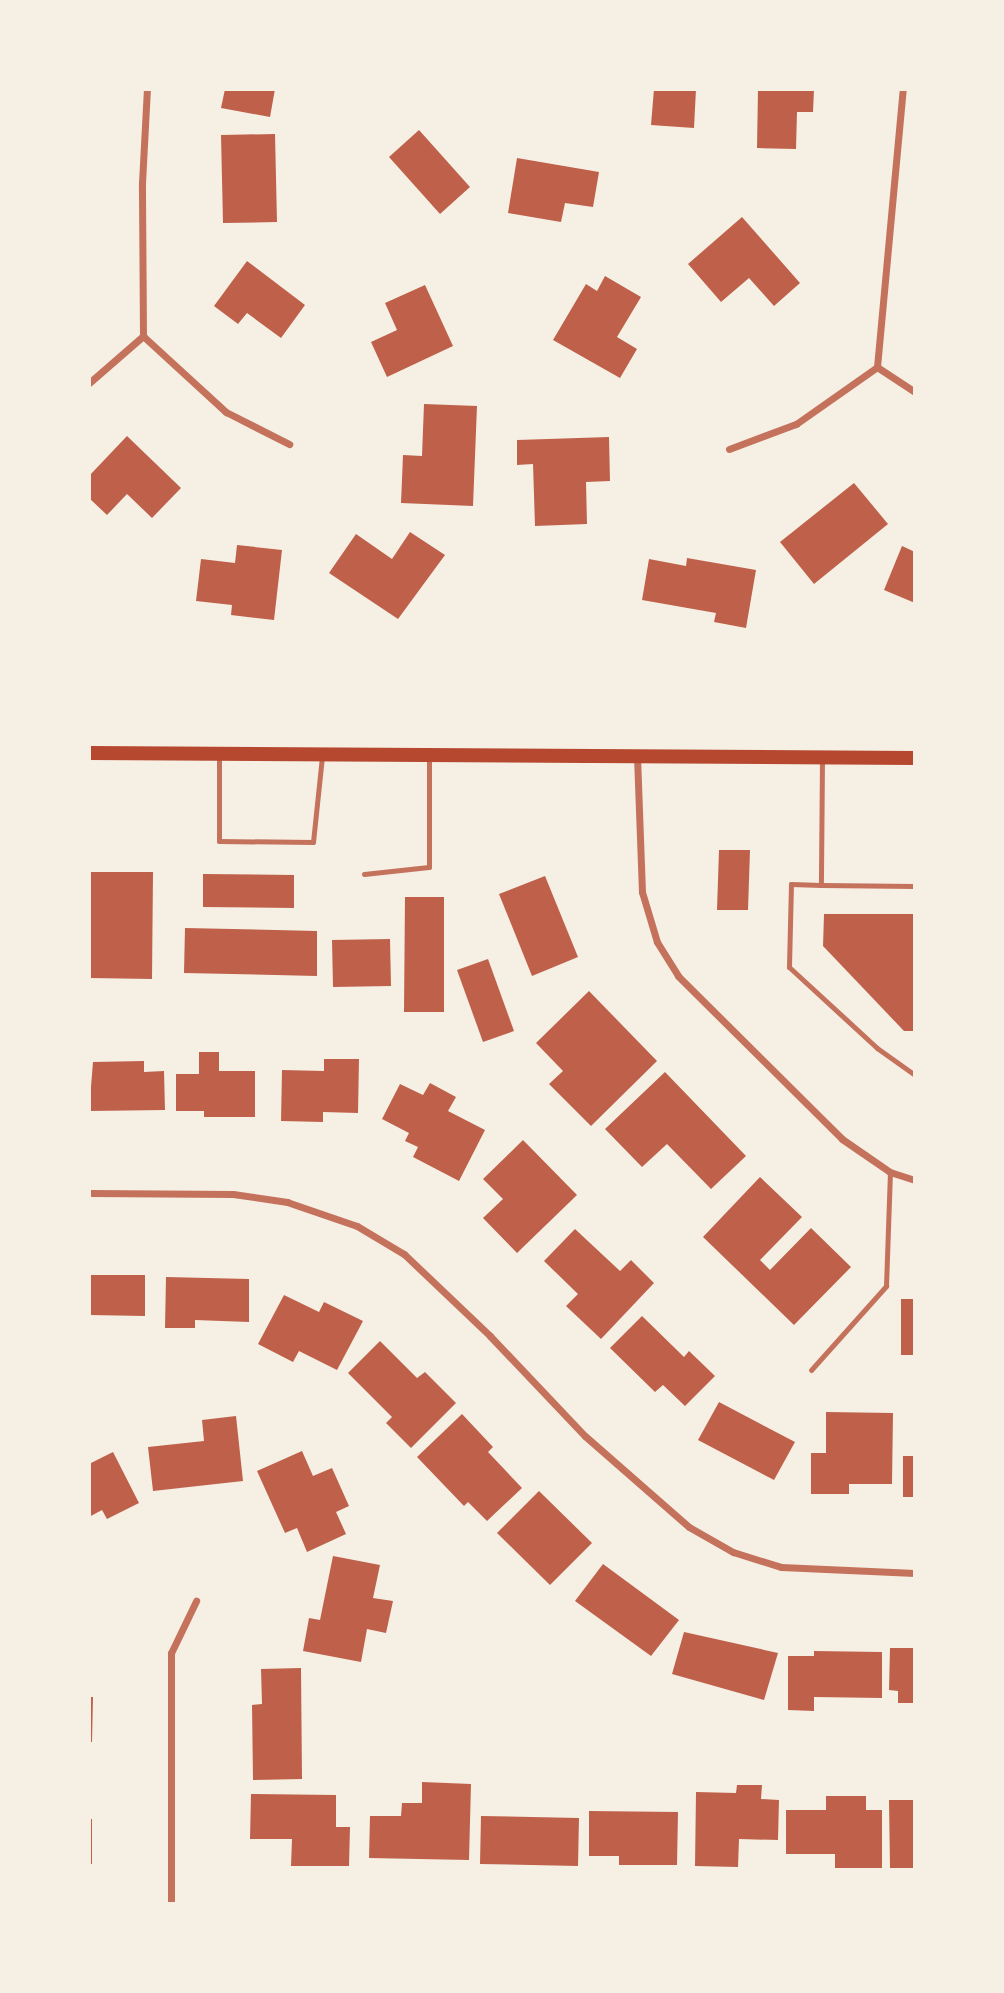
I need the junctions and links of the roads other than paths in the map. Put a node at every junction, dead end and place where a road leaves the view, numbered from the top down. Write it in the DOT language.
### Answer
graph roads {
  1 [pos="147,89"];
  2 [pos="903,89"];
  3 [pos="143,336"];
  4 [pos="877,367"];
  5 [pos="89,383"];
  6 [pos="915,392"];
  7 [pos="289,443"];
  8 [pos="729,449"];
  9 [pos="89,753"];
  10 [pos="219,754"];
  11 [pos="323,754"];
  12 [pos="429,755"];
  13 [pos="637,756"];
  14 [pos="821,757"];
  15 [pos="915,758"];
  16 [pos="364,874"];
  17 [pos="821,885"];
  18 [pos="915,886"];
  19 [pos="915,1075"];
  20 [pos="890,1172"];
  21 [pos="915,1180"];
  22 [pos="89,1193"];
  23 [pos="811,1370"];
  24 [pos="915,1573"];
  25 [pos="196,1601"];
  26 [pos="171,1904"];
  1 -- 3 [label="street"];
  2 -- 4 [label="street"];
  3 -- 5 [label="street"];
  3 -- 7 [label="street"];
  4 -- 6 [label="street"];
  4 -- 8 [label="street"];
  9 -- 10 [label="main road"];
  10 -- 11 [label="main road"];
  10 -- 11 [label="lane"];
  11 -- 12 [label="main road"];
  12 -- 13 [label="main road"];
  12 -- 16 [label="lane"];
  13 -- 14 [label="main road"];
  13 -- 20 [label="street"];
  14 -- 15 [label="main road"];
  14 -- 17 [label="lane"];
  17 -- 18 [label="lane"];
  17 -- 19 [label="lane"];
  20 -- 21 [label="street"];
  20 -- 23 [label="lane"];
  22 -- 24 [label="street"];
  25 -- 26 [label="street"];
}
